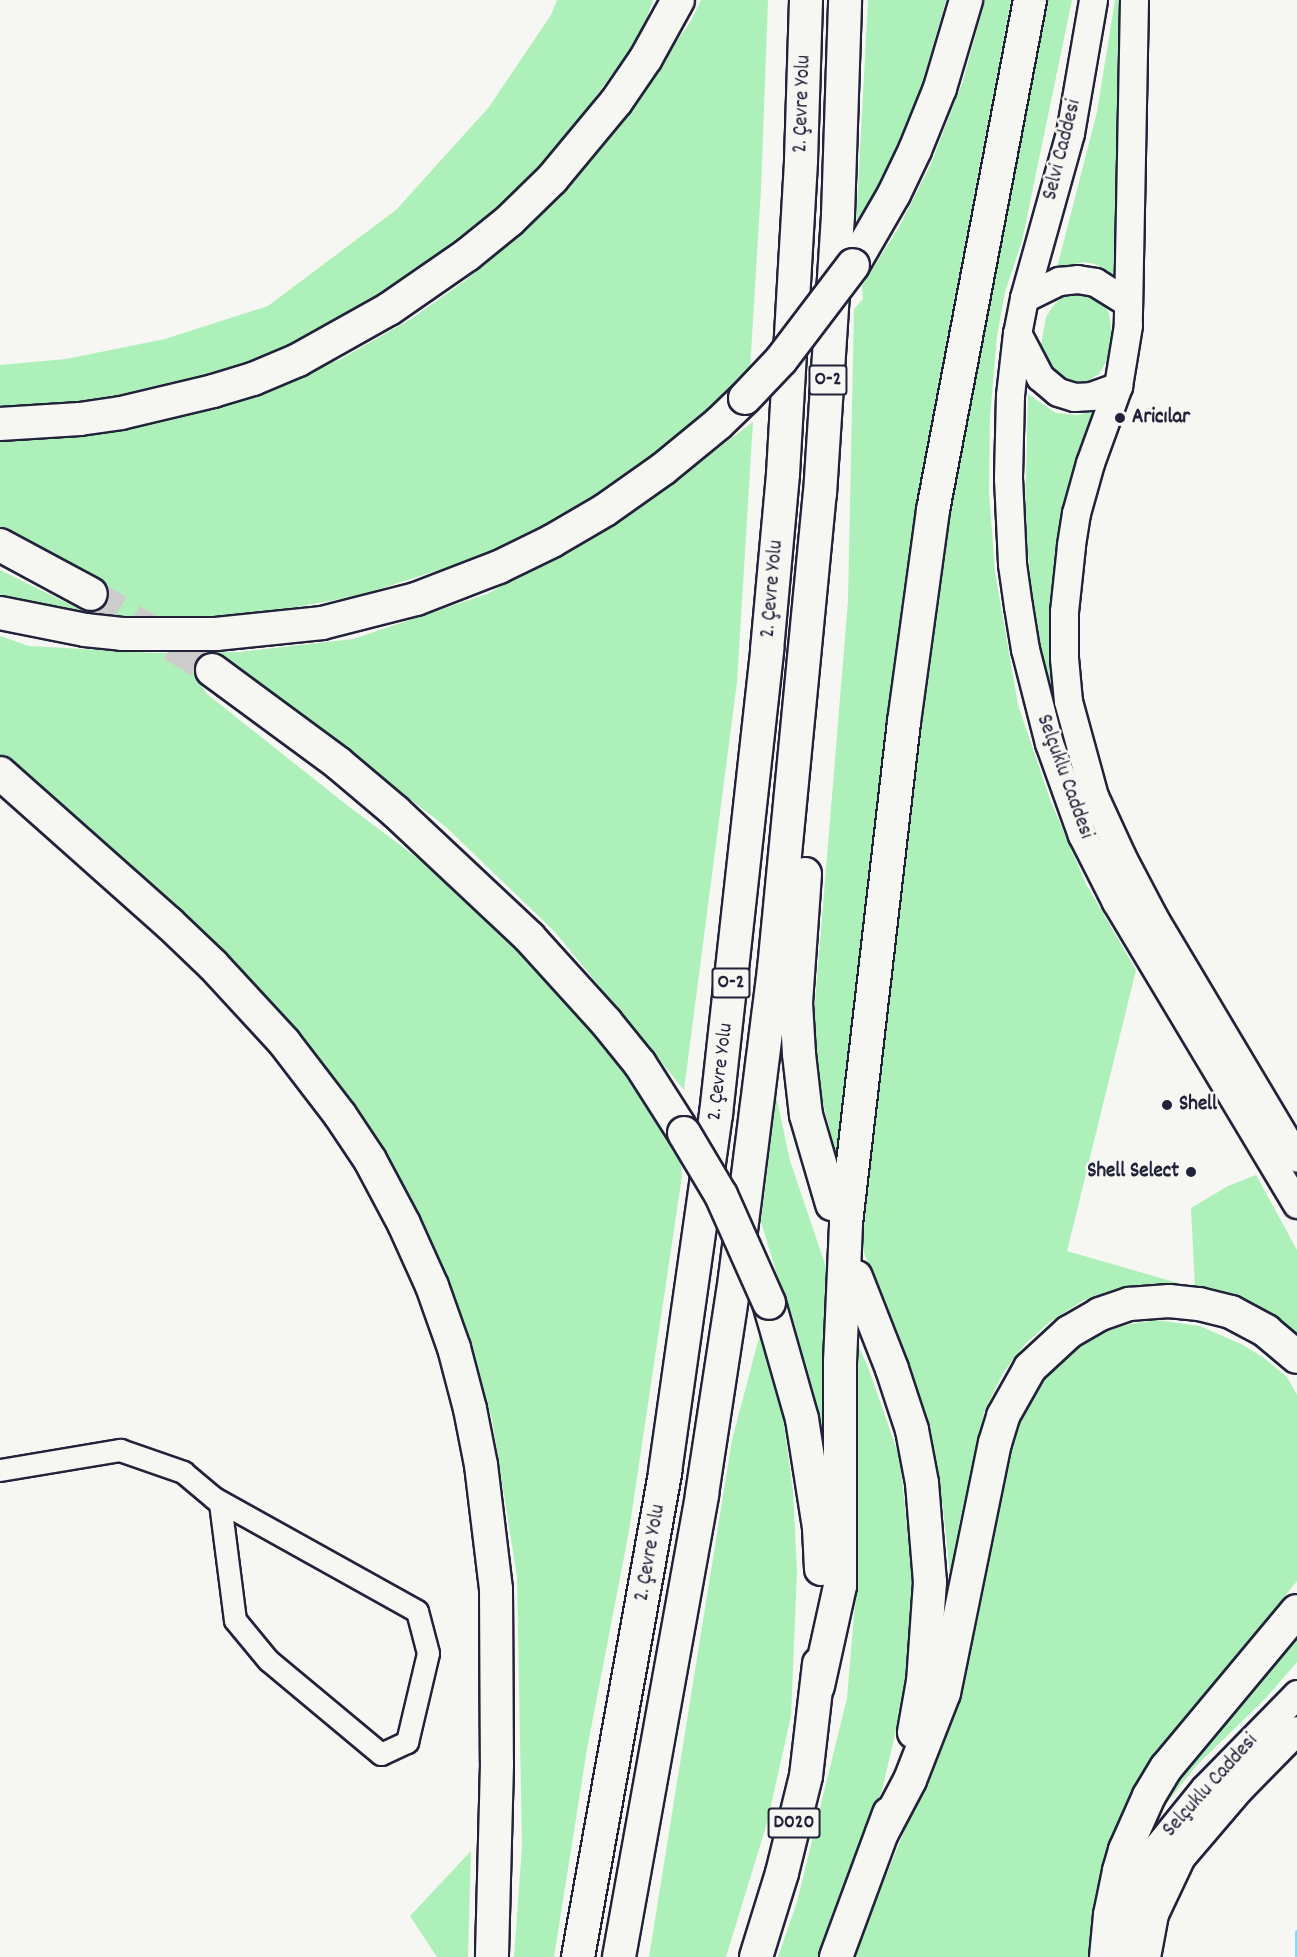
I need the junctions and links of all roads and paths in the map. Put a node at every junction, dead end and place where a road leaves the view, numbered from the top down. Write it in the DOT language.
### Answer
graph roads {
  1 [pos="678,0"];
  2 [pos="806,0"];
  3 [pos="845,0"];
  4 [pos="973,0"];
  5 [pos="1030,0"];
  6 [pos="1134,0"];
  7 [pos="1093,2"];
  8 [pos="963,14"];
  9 [pos="1024,298"];
  10 [pos="1128,303"];
  11 [pos="1017,333"];
  12 [pos="1118,386"];
  13 [pos="0,424"];
  14 [pos="0,545"];
  15 [pos="91,594"];
  16 [pos="0,613"];
  17 [pos="212,670"];
  18 [pos="795,760"];
  19 [pos="0,773"];
  20 [pos="1297,1158"];
  21 [pos="831,1204"];
  22 [pos="1297,1204"];
  23 [pos="856,1277"];
  24 [pos="1297,1358"];
  25 [pos="0,1470"];
  26 [pos="214,1498"];
  27 [pos="1297,1611"];
  28 [pos="818,1686"];
  29 [pos="1297,1694"];
  30 [pos="1297,1730"];
  31 [pos="882,1833"];
  32 [pos="492,1957"];
  33 [pos="578,1957"];
  34 [pos="619,1957"];
  35 [pos="756,1957"];
  36 [pos="836,1957"];
  37 [pos="1106,1957"];
  38 [pos="1121,1957"];
  39 [pos="1146,1957"];
  1 -- 13 [label="highway"];
  2 -- 33 [label="highway, 2. Çevre Yolu / O-2"];
  3 -- 18 [label="highway, 2. Çevre Yolu / O-2"];
  4 -- 8 [label="highway"];
  5 -- 28 [label="highway"];
  6 -- 10 [label="main road"];
  7 -- 9 [label="main road, Selvi Caddesi"];
  8 -- 16 [label="highway, bridge"];
  9 -- 10 [label="main road"];
  9 -- 11 [label="main road, Selçuklu Caddesi"];
  10 -- 12 [label="main road, Selçuklu Caddesi"];
  11 -- 12 [label="main road"];
  11 -- 22 [label="main road, Selçuklu Caddesi"];
  12 -- 20 [label="main road, Selçuklu Caddesi"];
  14 -- 15 [label="highway"];
  17 -- 28 [label="highway, bridge"];
  18 -- 21 [label="highway"];
  18 -- 34 [label="highway, 2. Çevre Yolu / O-2"];
  19 -- 32 [label="highway"];
  23 -- 31 [label="highway"];
  24 -- 31 [label="highway"];
  25 -- 26 [label="street"];
  26 -- 26 [label="street"];
  27 -- 37 [label="highway"];
  28 -- 35 [label="highway, D020"];
  29 -- 38 [label="main road, Selçuklu Caddesi"];
  30 -- 39 [label="main road, Selçuklu Caddesi"];
  31 -- 36 [label="highway"];
}
